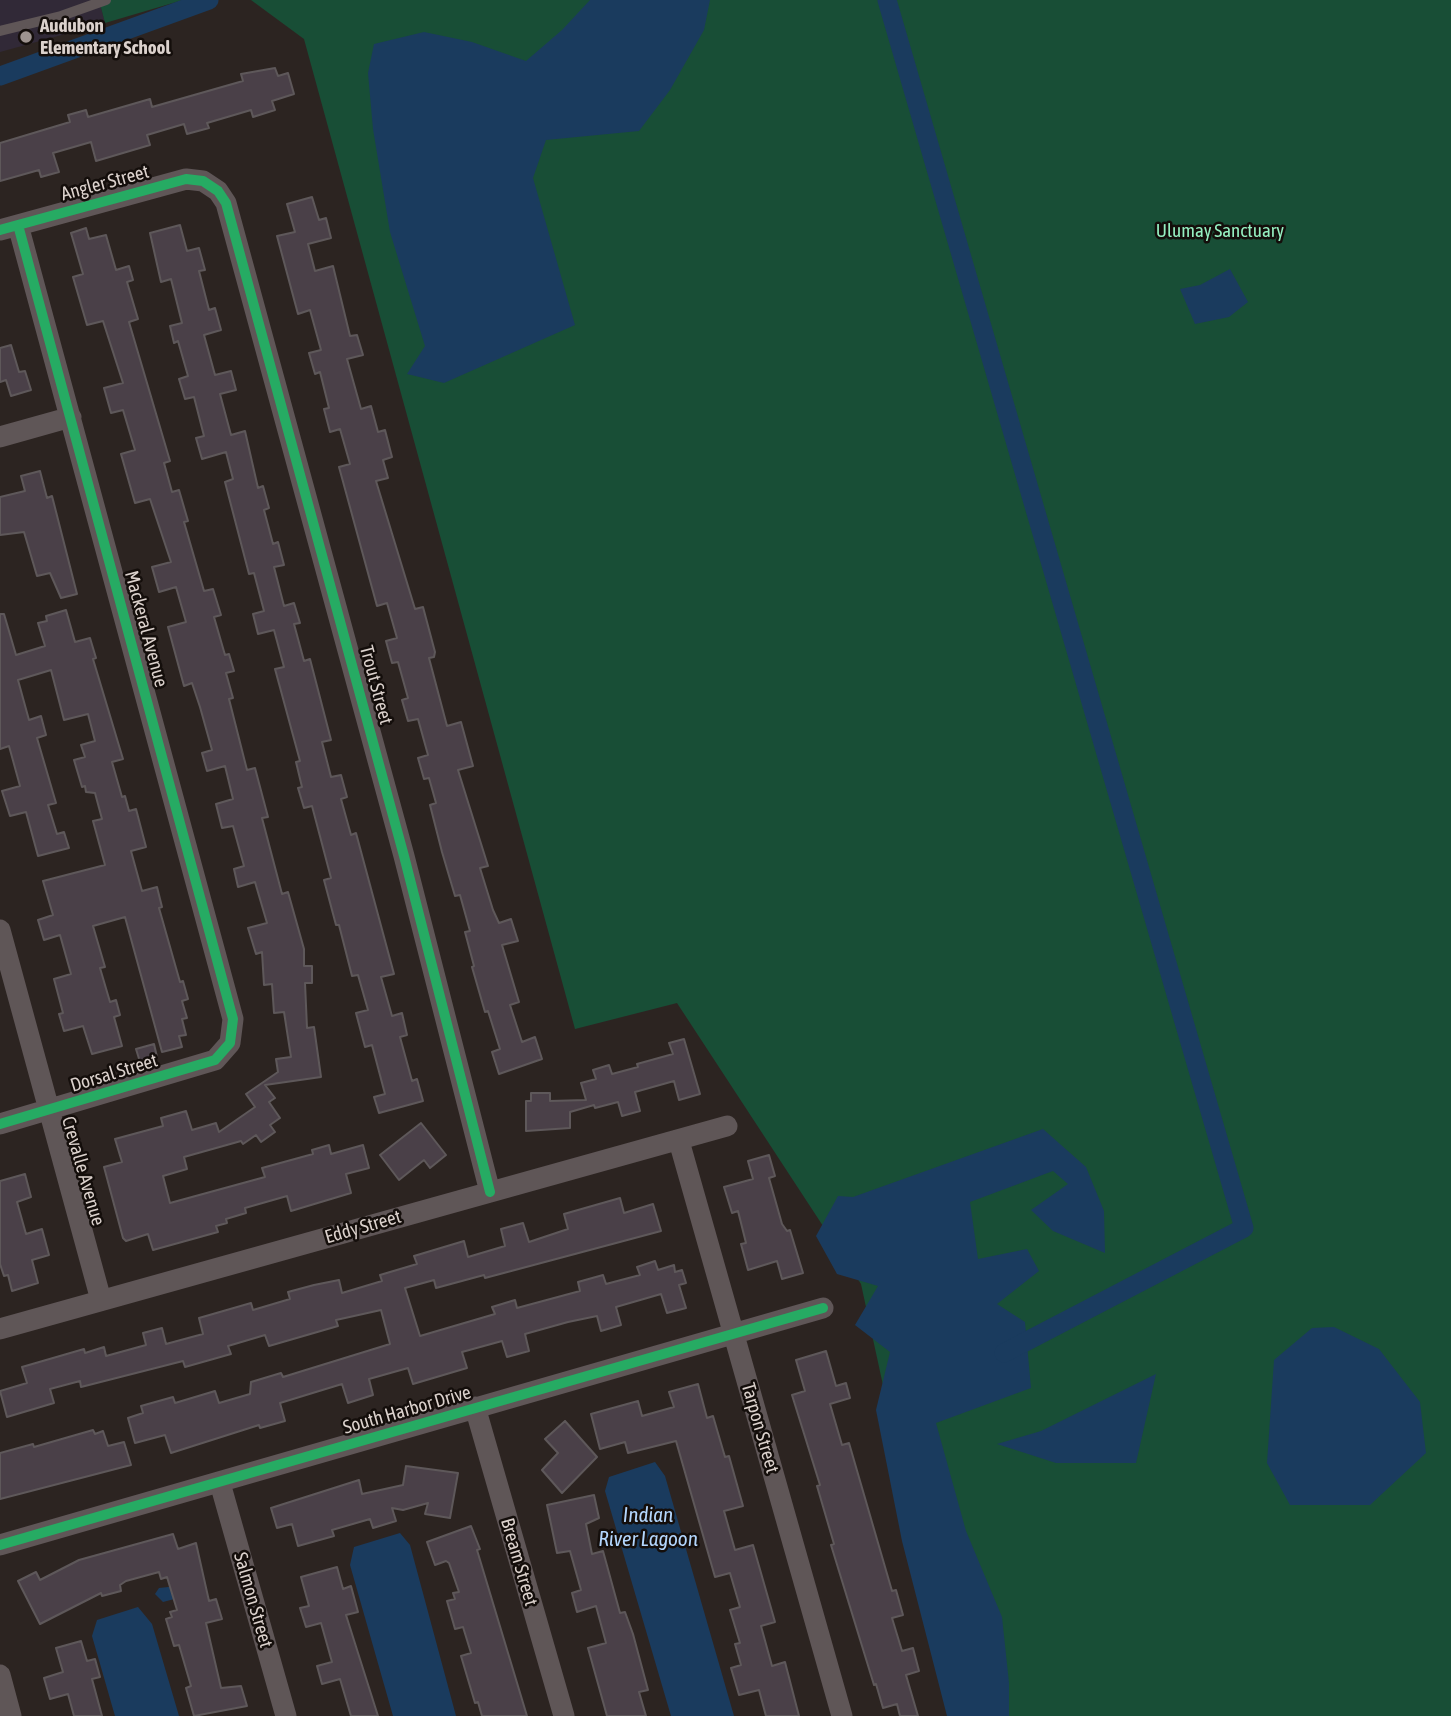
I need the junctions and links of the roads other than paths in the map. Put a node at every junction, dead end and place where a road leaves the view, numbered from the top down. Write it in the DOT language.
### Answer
graph roads {
  1 [pos="106,0"];
  2 [pos="0,31"];
  3 [pos="218,191"];
  4 [pos="9,227"];
  5 [pos="71,417"];
  6 [pos="0,437"];
  7 [pos="0,930"];
  8 [pos="230,1043"];
  9 [pos="48,1111"];
  10 [pos="0,1124"];
  11 [pos="727,1126"];
  12 [pos="678,1141"];
  13 [pos="490,1192"];
  14 [pos="101,1300"];
  15 [pos="823,1308"];
  16 [pos="0,1329"];
  17 [pos="733,1332"];
  18 [pos="475,1407"];
  19 [pos="220,1483"];
  20 [pos="0,1545"];
  21 [pos="0,1675"];
  22 [pos="11,1716"];
  23 [pos="286,1716"];
  24 [pos="564,1716"];
  25 [pos="842,1716"];
  1 -- 2 [label="lane"];
  3 -- 4 [label="street, Angler Street"];
  3 -- 13 [label="street, Trout Street"];
  4 -- 5 [label="street, Mackeral Avenue"];
  5 -- 6 [label="street"];
  5 -- 8 [label="street, Mackeral Avenue"];
  7 -- 9 [label="street, Crevalle Avenue"];
  8 -- 9 [label="street, Dorsal Street"];
  9 -- 10 [label="street, Dorsal Street"];
  9 -- 14 [label="street, Crevalle Avenue"];
  11 -- 12 [label="street, Eddy Street"];
  12 -- 13 [label="street, Eddy Street"];
  12 -- 17 [label="street, Tarpon Street"];
  13 -- 14 [label="street, Eddy Street"];
  14 -- 16 [label="street, Eddy Street"];
  15 -- 17 [label="street, South Harbor Drive"];
  17 -- 18 [label="street, South Harbor Drive"];
  17 -- 25 [label="street, Tarpon Street"];
  18 -- 19 [label="street, South Harbor Drive"];
  18 -- 24 [label="street, Bream Street"];
  19 -- 20 [label="street, South Harbor Drive"];
  19 -- 23 [label="street, Salmon Street"];
  21 -- 22 [label="street"];
}
